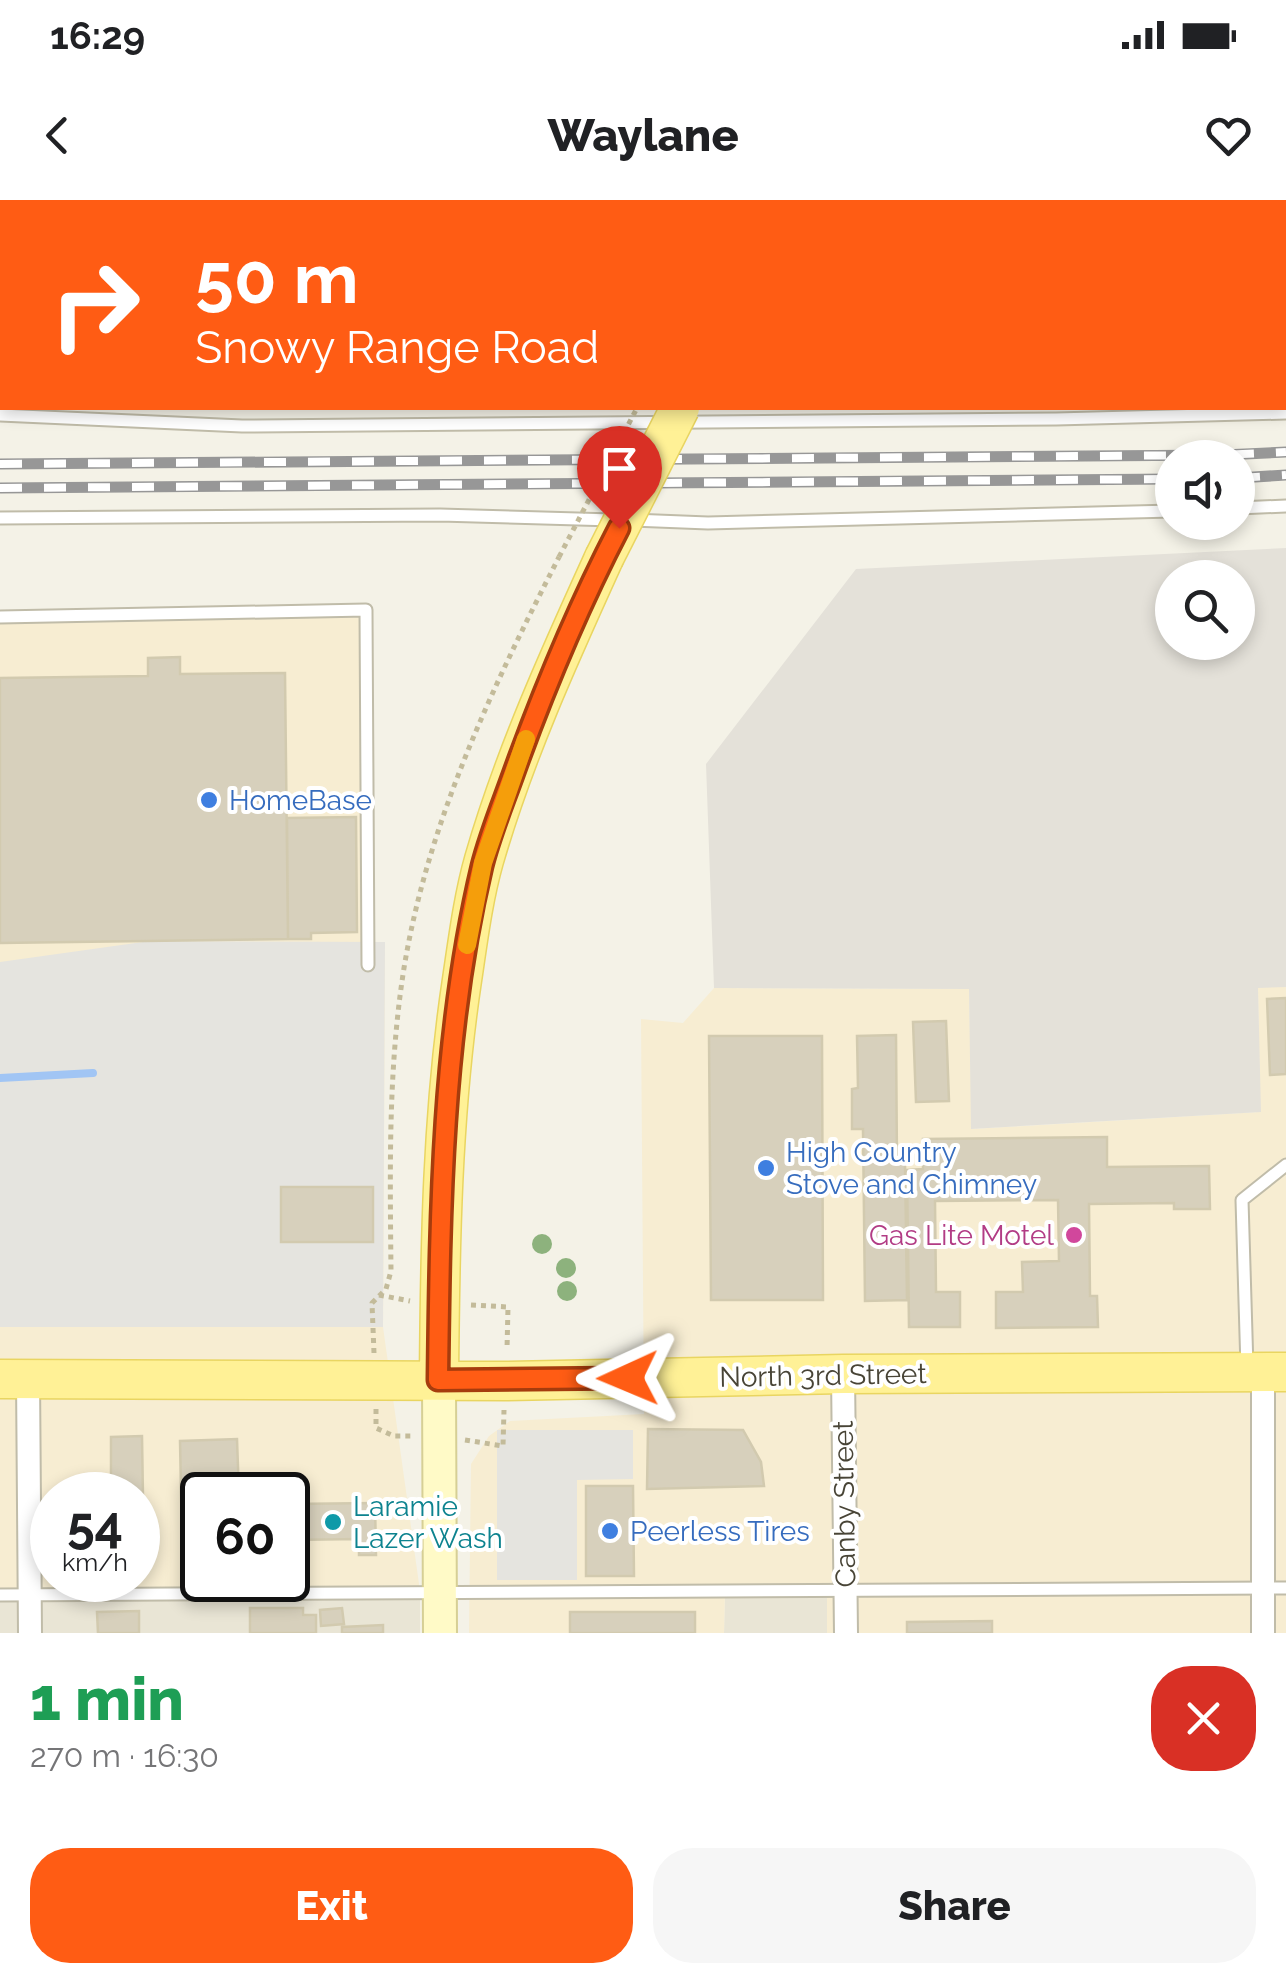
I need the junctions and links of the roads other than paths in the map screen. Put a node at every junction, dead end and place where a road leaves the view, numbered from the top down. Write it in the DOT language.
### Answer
graph roads {
  1 [pos="679,410"];
  2 [pos="1286,413"];
  3 [pos="0,415"];
  4 [pos="1286,506"];
  5 [pos="1255,507"];
  6 [pos="1155,511"];
  7 [pos="0,518"];
  8 [pos="0,617"];
  9 [pos="368,964"];
  10 [pos="1286,1166"];
  11 [pos="1265,1372"];
  12 [pos="843,1374"];
  13 [pos="14,1378"];
  14 [pos="438,1380"];
  15 [pos="1262,1588"];
  16 [pos="1286,1588"];
  17 [pos="439,1590"];
  18 [pos="845,1590"];
  19 [pos="160,1593"];
  20 [pos="0,1594"];
  21 [pos="30,1594"];
  22 [pos="30,1602"];
  23 [pos="30,1633"];
  24 [pos="440,1633"];
  25 [pos="846,1633"];
  26 [pos="1263,1633"];
  1 -- 14 [label="main road, bridge"];
  2 -- 3 [label="lane"];
  4 -- 5 [label="lane"];
  6 -- 7 [label="lane"];
  8 -- 9 [label="lane"];
  10 -- 11 [label="lane"];
  11 -- 12 [label="main road, North 3rd Street"];
  11 -- 15 [label="street"];
  12 -- 14 [label="main road, North 3rd Street"];
  12 -- 18 [label="street, Canby Street"];
  13 -- 14 [label="main road, North 3rd Street"];
  13 -- 21 [label="street"];
  14 -- 17 [label="main road"];
  15 -- 16 [label="lane"];
  15 -- 18 [label="lane"];
  15 -- 26 [label="street"];
  17 -- 18 [label="lane"];
  17 -- 19 [label="lane"];
  17 -- 24 [label="main road"];
  18 -- 25 [label="street, Canby Street"];
  20 -- 21 [label="lane"];
  22 -- 23 [label="street"];
}
